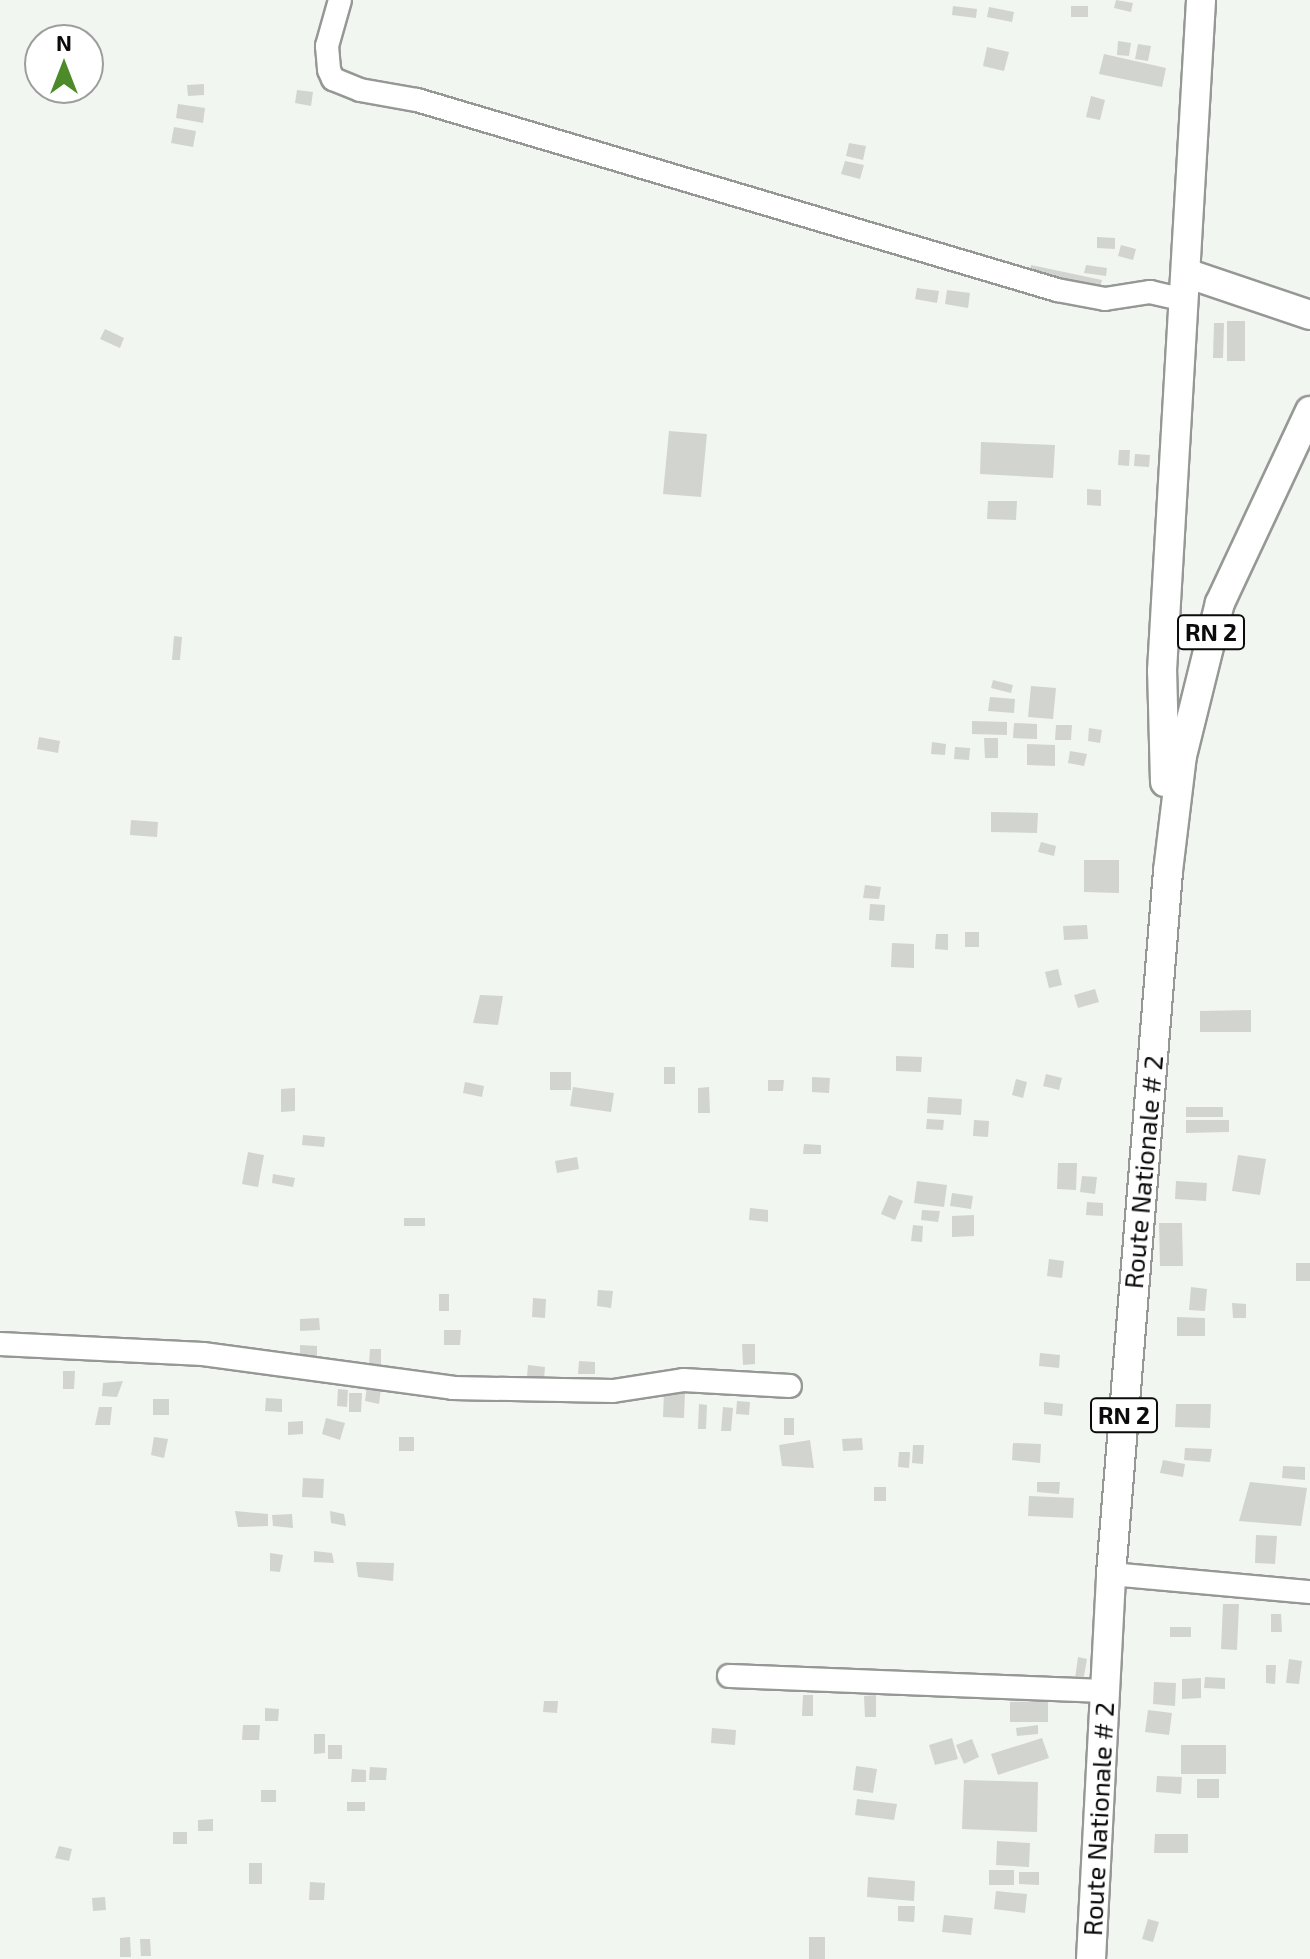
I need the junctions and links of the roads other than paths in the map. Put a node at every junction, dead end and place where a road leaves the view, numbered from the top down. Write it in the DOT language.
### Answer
graph roads {
  1 [pos="340,0"];
  2 [pos="1201,0"];
  3 [pos="1185,287"];
  4 [pos="1310,315"];
  5 [pos="1310,411"];
  6 [pos="1168,871"];
  7 [pos="0,1344"];
  8 [pos="790,1386"];
  9 [pos="1111,1574"];
  10 [pos="1310,1592"];
  11 [pos="729,1676"];
  12 [pos="1105,1691"];
  13 [pos="1091,1959"];
  1 -- 3 [label="street"];
  2 -- 3 [label="main road"];
  3 -- 4 [label="main road"];
  3 -- 6 [label="main road"];
  5 -- 6 [label="main road, Route Nationale # 2 / RN 2"];
  6 -- 9 [label="main road, Route Nationale # 2 / RN 2"];
  7 -- 8 [label="street"];
  9 -- 10 [label="street"];
  9 -- 12 [label="main road, Route Nationale # 2 / RN 2"];
  11 -- 12 [label="street"];
  12 -- 13 [label="main road, Route Nationale # 2 / RN 2"];
}
